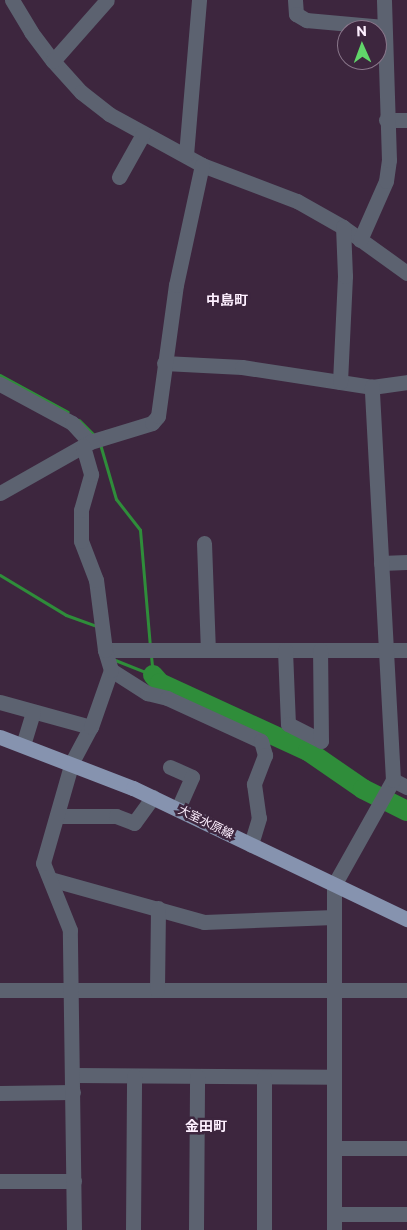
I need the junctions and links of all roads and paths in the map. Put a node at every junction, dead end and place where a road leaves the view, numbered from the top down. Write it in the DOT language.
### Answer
graph roads {
  1 [pos="12,0"];
  2 [pos="107,0"];
  3 [pos="199,0"];
  4 [pos="295,0"];
  5 [pos="384,0"];
  6 [pos="384,20"];
  7 [pos="337,23"];
  8 [pos="53,62"];
  9 [pos="385,70"];
  10 [pos="386,120"];
  11 [pos="407,120"];
  12 [pos="143,134"];
  13 [pos="186,155"];
  14 [pos="202,165"];
  15 [pos="119,177"];
  16 [pos="343,227"];
  17 [pos="360,240"];
  18 [pos="407,273"];
  19 [pos="164,363"];
  20 [pos="340,382"];
  21 [pos="407,382"];
  22 [pos="0,384"];
  23 [pos="372,387"];
  24 [pos="87,444"];
  25 [pos="0,493"];
  26 [pos="204,543"];
  27 [pos="407,562"];
  28 [pos="381,563"];
  29 [pos="105,650"];
  30 [pos="208,650"];
  31 [pos="285,650"];
  32 [pos="320,650"];
  33 [pos="386,650"];
  34 [pos="407,650"];
  35 [pos="111,670"];
  36 [pos="0,702"];
  37 [pos="33,712"];
  38 [pos="91,727"];
  39 [pos="0,737"];
  40 [pos="23,745"];
  41 [pos="72,762"];
  42 [pos="170,767"];
  43 [pos="393,780"];
  44 [pos="407,787"];
  45 [pos="153,797"];
  46 [pos="178,809"];
  47 [pos="57,816"];
  48 [pos="251,845"];
  49 [pos="50,879"];
  50 [pos="334,885"];
  51 [pos="158,908"];
  52 [pos="334,917"];
  53 [pos="407,919"];
  54 [pos="0,990"];
  55 [pos="72,990"];
  56 [pos="158,990"];
  57 [pos="334,990"];
  58 [pos="407,990"];
  59 [pos="74,1075"];
  60 [pos="134,1076"];
  61 [pos="197,1076"];
  62 [pos="264,1077"];
  63 [pos="334,1078"];
  64 [pos="73,1092"];
  65 [pos="0,1093"];
  66 [pos="334,1148"];
  67 [pos="407,1148"];
  68 [pos="0,1181"];
  69 [pos="74,1181"];
  70 [pos="334,1214"];
  71 [pos="407,1214"];
  72 [pos="74,1230"];
  73 [pos="133,1230"];
  74 [pos="196,1230"];
  75 [pos="264,1230"];
  76 [pos="334,1230"];
  1 -- 8 [label="street"];
  2 -- 8 [label="street"];
  3 -- 13 [label="street"];
  4 -- 7 [label="street"];
  5 -- 6 [label="street"];
  8 -- 12 [label="street"];
  9 -- 10 [label="street"];
  10 -- 11 [label="street"];
  10 -- 17 [label="street"];
  12 -- 13 [label="street"];
  12 -- 15 [label="street"];
  13 -- 14 [label="street"];
  14 -- 16 [label="street"];
  14 -- 19 [label="street"];
  16 -- 17 [label="street"];
  16 -- 20 [label="street"];
  17 -- 18 [label="street"];
  19 -- 20 [label="street"];
  19 -- 24 [label="street"];
  20 -- 23 [label="street"];
  21 -- 23 [label="street"];
  22 -- 24 [label="street"];
  23 -- 28 [label="street"];
  24 -- 25 [label="street"];
  24 -- 29 [label="street"];
  26 -- 30 [label="street"];
  27 -- 28 [label="street"];
  28 -- 33 [label="street"];
  29 -- 30 [label="street"];
  29 -- 35 [label="street"];
  30 -- 31 [label="street"];
  31 -- 32 [label="street"];
  31 -- 32 [label="street"];
  32 -- 33 [label="street"];
  33 -- 34 [label="street"];
  33 -- 43 [label="street"];
  35 -- 38 [label="street"];
  35 -- 48 [label="street"];
  36 -- 37 [label="street"];
  37 -- 38 [label="street"];
  37 -- 40 [label="street"];
  38 -- 41 [label="street"];
  39 -- 40 [label="main road, 大室水原線"];
  40 -- 41 [label="main road, 大室水原線"];
  41 -- 45 [label="main road, 大室水原線"];
  41 -- 47 [label="street"];
  42 -- 46 [label="street"];
  43 -- 44 [label="street"];
  43 -- 50 [label="street"];
  45 -- 46 [label="main road, 大室水原線"];
  45 -- 47 [label="street"];
  46 -- 48 [label="main road, 大室水原線"];
  47 -- 49 [label="street"];
  48 -- 50 [label="main road, 大室水原線"];
  49 -- 51 [label="street"];
  49 -- 55 [label="street"];
  50 -- 52 [label="street"];
  50 -- 53 [label="main road, 大室水原線"];
  51 -- 52 [label="street"];
  51 -- 56 [label="street"];
  52 -- 57 [label="street"];
  54 -- 55 [label="street"];
  55 -- 56 [label="street"];
  55 -- 59 [label="street"];
  56 -- 57 [label="street"];
  57 -- 58 [label="street"];
  57 -- 63 [label="street"];
  59 -- 60 [label="street"];
  59 -- 64 [label="street"];
  60 -- 61 [label="street"];
  60 -- 73 [label="street"];
  61 -- 62 [label="street"];
  61 -- 74 [label="street"];
  62 -- 63 [label="street"];
  62 -- 75 [label="street"];
  63 -- 66 [label="street"];
  64 -- 65 [label="street"];
  64 -- 69 [label="street"];
  66 -- 67 [label="street"];
  66 -- 70 [label="street"];
  68 -- 69 [label="street"];
  69 -- 72 [label="street"];
  70 -- 71 [label="street"];
  70 -- 76 [label="street"];
}
